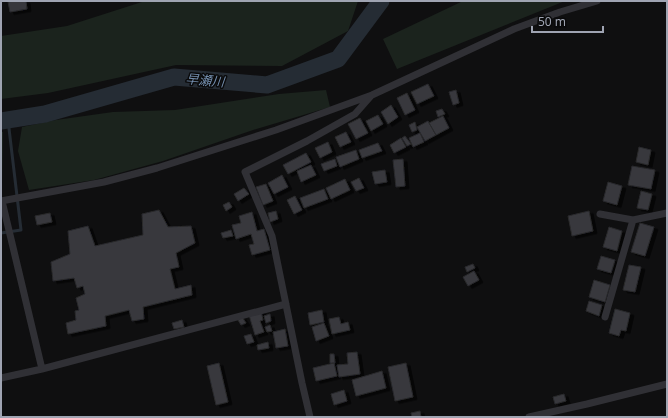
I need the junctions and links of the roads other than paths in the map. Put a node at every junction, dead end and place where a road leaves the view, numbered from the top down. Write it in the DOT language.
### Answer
graph roads {
  1 [pos="597,1"];
  2 [pos="372,95"];
  3 [pos="2,201"];
  4 [pos="600,214"];
  5 [pos="667,214"];
  6 [pos="633,220"];
  7 [pos="286,304"];
  8 [pos="605,317"];
  9 [pos="42,369"];
  10 [pos="1,378"];
  11 [pos="667,384"];
  12 [pos="310,417"];
  13 [pos="529,417"];
  1 -- 2 [label="street"];
  2 -- 3 [label="street"];
  2 -- 7 [label="street"];
  3 -- 9 [label="street"];
  4 -- 6 [label="street"];
  5 -- 6 [label="street"];
  6 -- 8 [label="street"];
  7 -- 9 [label="street"];
  7 -- 12 [label="street"];
  9 -- 10 [label="street"];
  11 -- 13 [label="street"];
}
